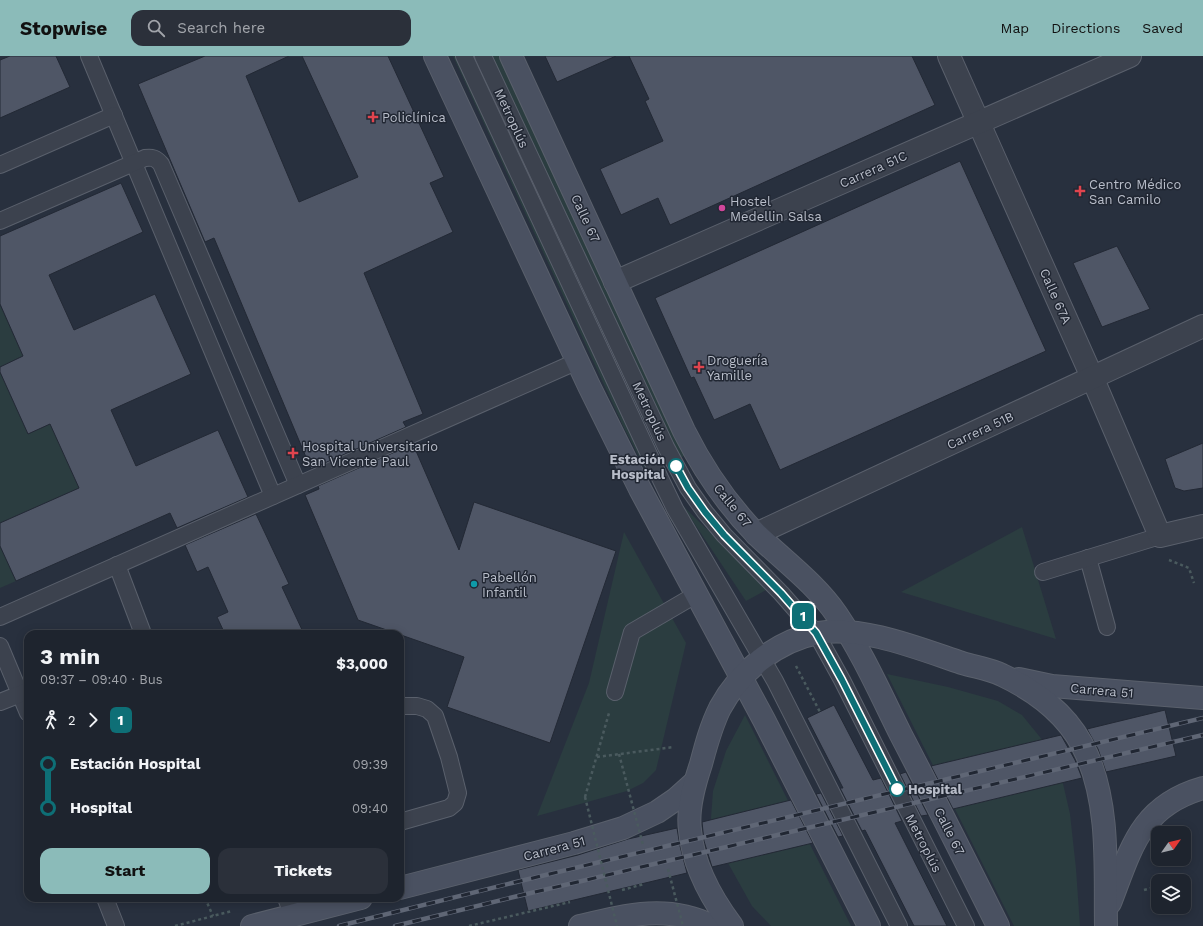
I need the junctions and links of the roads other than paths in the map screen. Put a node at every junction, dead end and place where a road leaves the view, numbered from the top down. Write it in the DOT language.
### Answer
graph roads {
  1 [pos="89,56"];
  2 [pos="435,56"];
  3 [pos="464,56"];
  4 [pos="483,56"];
  5 [pos="512,56"];
  6 [pos="950,56"];
  7 [pos="1130,56"];
  8 [pos="114,115"];
  9 [pos="979,122"];
  10 [pos="134,163"];
  11 [pos="0,165"];
  12 [pos="0,222"];
  13 [pos="615,282"];
  14 [pos="1203,326"];
  15 [pos="578,362"];
  16 [pos="1092,377"];
  17 [pos="298,485"];
  18 [pos="273,496"];
  19 [pos="1203,526"];
  20 [pos="756,534"];
  21 [pos="1160,536"];
  22 [pos="1088,558"];
  23 [pos="117,565"];
  24 [pos="1043,572"];
  25 [pos="697,594"];
  26 [pos="0,617"];
  27 [pos="1107,627"];
  28 [pos="142,630"];
  29 [pos="847,631"];
  30 [pos="816,633"];
  31 [pos="0,646"];
  32 [pos="762,658"];
  33 [pos="1001,675"];
  34 [pos="741,677"];
  35 [pos="24,692"];
  36 [pos="615,692"];
  37 [pos="1203,698"];
  38 [pos="0,702"];
  39 [pos="404,706"];
  40 [pos="695,782"];
  41 [pos="1203,788"];
  42 [pos="404,821"];
  43 [pos="404,887"];
  44 [pos="107,902"];
  45 [pos="329,902"];
  46 [pos="289,907"];
  47 [pos="1106,920"];
  48 [pos="116,926"];
  49 [pos="252,926"];
  50 [pos="580,926"];
  51 [pos="712,926"];
  52 [pos="732,926"];
  53 [pos="869,926"];
  54 [pos="899,926"];
  55 [pos="966,926"];
  56 [pos="998,926"];
  1 -- 8 [label="lane"];
  2 -- 15 [label="main road"];
  3 -- 32 [label="lane, Metroplús"];
  4 -- 30 [label="lane, Metroplús"];
  5 -- 13 [label="main road, Calle 67"];
  6 -- 9 [label="street, Calle 67A"];
  7 -- 9 [label="street, Carrera 51C"];
  8 -- 10 [label="lane"];
  8 -- 11 [label="lane"];
  9 -- 13 [label="street, Carrera 51C"];
  9 -- 16 [label="street, Calle 67A"];
  10 -- 12 [label="lane"];
  10 -- 17 [label="lane"];
  10 -- 18 [label="lane"];
  13 -- 20 [label="main road, Calle 67"];
  14 -- 16 [label="street, Carrera 51B"];
  15 -- 17 [label="lane"];
  15 -- 25 [label="main road"];
  16 -- 20 [label="street, Carrera 51B"];
  16 -- 21 [label="street, Calle 67A"];
  17 -- 18 [label="lane"];
  18 -- 23 [label="lane"];
  19 -- 21 [label="street"];
  20 -- 29 [label="main road, Calle 67"];
  21 -- 22 [label="lane"];
  22 -- 24 [label="lane"];
  22 -- 27 [label="lane"];
  23 -- 26 [label="lane"];
  23 -- 28 [label="lane"];
  25 -- 34 [label="main road"];
  25 -- 36 [label="lane"];
  29 -- 30 [label="main road"];
  29 -- 33 [label="main road"];
  29 -- 56 [label="main road, Calle 67"];
  30 -- 32 [label="main road"];
  30 -- 55 [label="lane, Metroplús"];
  31 -- 35 [label="lane"];
  32 -- 34 [label="main road"];
  32 -- 54 [label="lane, Metroplús"];
  33 -- 37 [label="main road, Carrera 51"];
  33 -- 47 [label="main road"];
  34 -- 40 [label="main road"];
  34 -- 53 [label="main road"];
  35 -- 38 [label="lane"];
  39 -- 42 [label="lane"];
  40 -- 43 [label="main road, Carrera 51"];
  40 -- 52 [label="main road"];
  41 -- 47 [label="main road"];
  44 -- 48 [label="lane"];
  45 -- 46 [label="main road"];
  46 -- 49 [label="main road"];
  50 -- 51 [label="main road"];
}
